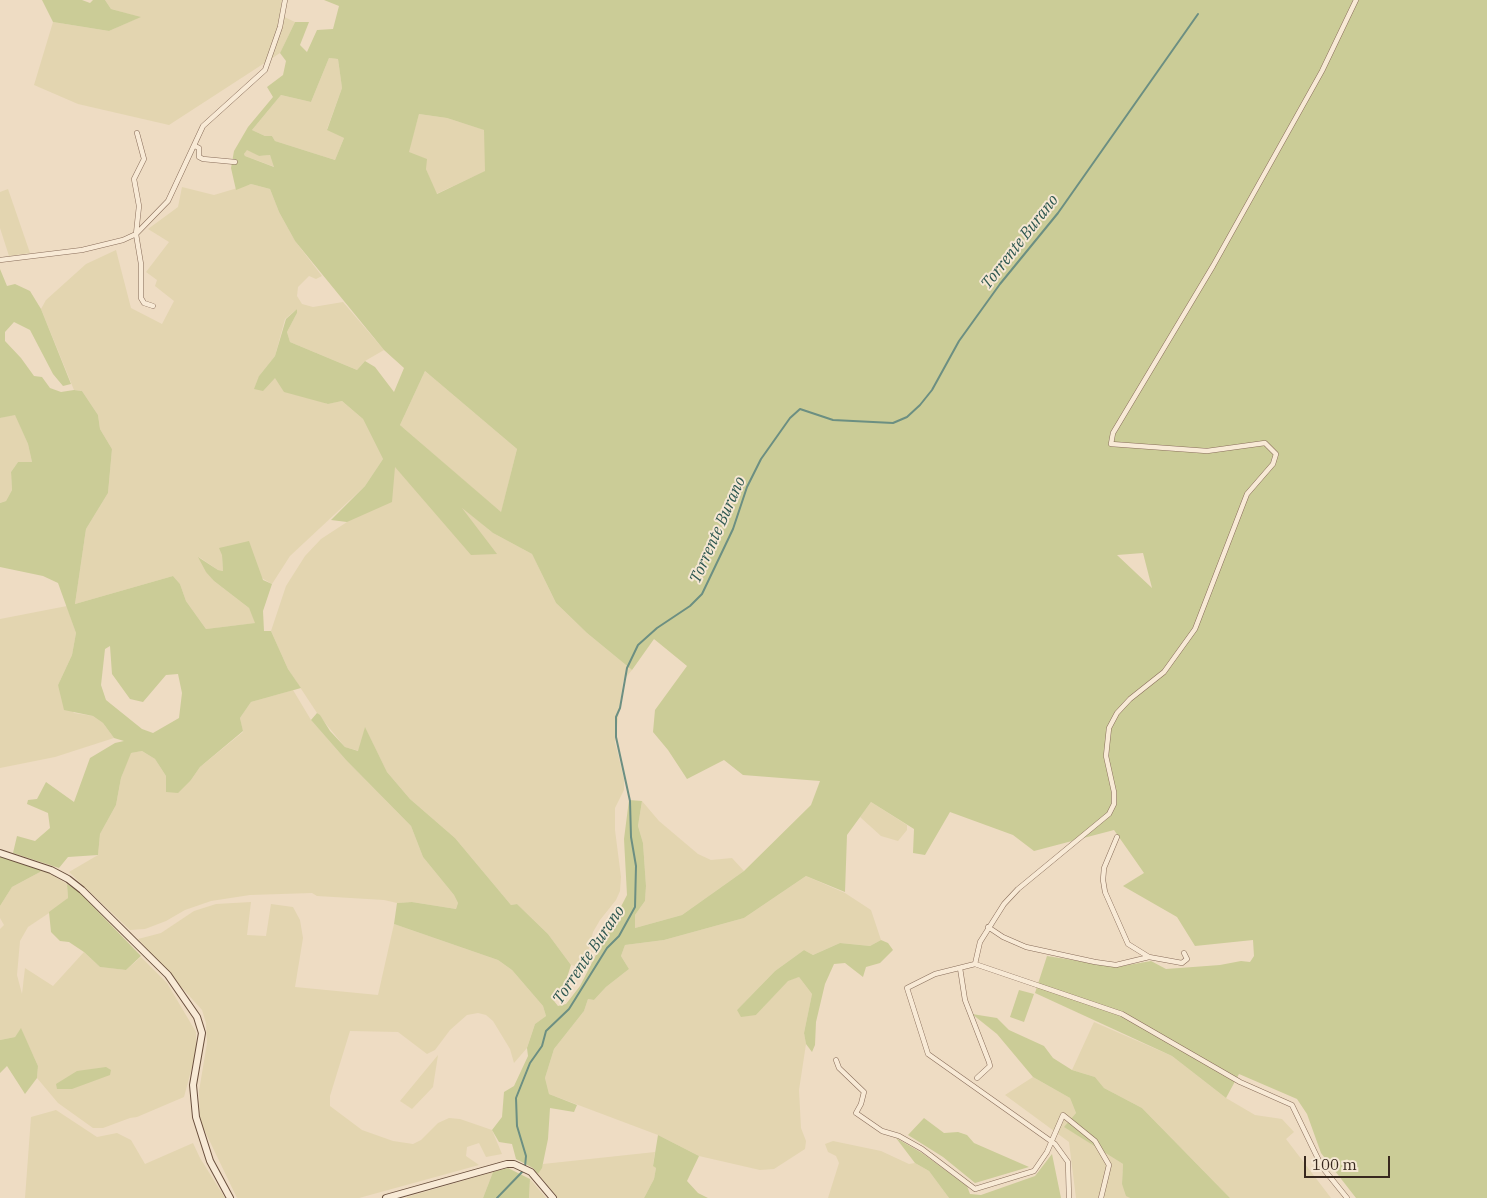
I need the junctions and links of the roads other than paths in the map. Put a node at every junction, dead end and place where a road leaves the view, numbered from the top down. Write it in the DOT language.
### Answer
graph roads {
  1 [pos="285,0"];
  2 [pos="1356,0"];
  3 [pos="137,132"];
  4 [pos="195,146"];
  5 [pos="235,162"];
  6 [pos="136,234"];
  7 [pos="0,260"];
  8 [pos="152,306"];
  9 [pos="1117,837"];
  10 [pos="0,853"];
  11 [pos="988,927"];
  12 [pos="1184,953"];
  13 [pos="1149,957"];
  14 [pos="975,964"];
  15 [pos="960,968"];
  16 [pos="836,1060"];
  17 [pos="977,1078"];
  18 [pos="1051,1141"];
  19 [pos="230,1198"];
  20 [pos="386,1198"];
  21 [pos="553,1198"];
  22 [pos="1069,1198"];
  23 [pos="1101,1198"];
  24 [pos="1347,1198"];
  1 -- 4 [label="street"];
  2 -- 11 [label="street"];
  3 -- 6 [label="street"];
  4 -- 5 [label="street"];
  4 -- 6 [label="street"];
  6 -- 7 [label="street"];
  6 -- 8 [label="street"];
  9 -- 13 [label="street"];
  10 -- 19 [label="main road"];
  11 -- 13 [label="street"];
  11 -- 14 [label="street"];
  12 -- 13 [label="street"];
  14 -- 15 [label="street"];
  14 -- 24 [label="street"];
  15 -- 17 [label="street"];
  15 -- 18 [label="street"];
  16 -- 18 [label="street"];
  18 -- 22 [label="street"];
  18 -- 23 [label="street"];
  20 -- 21 [label="main road"];
}
